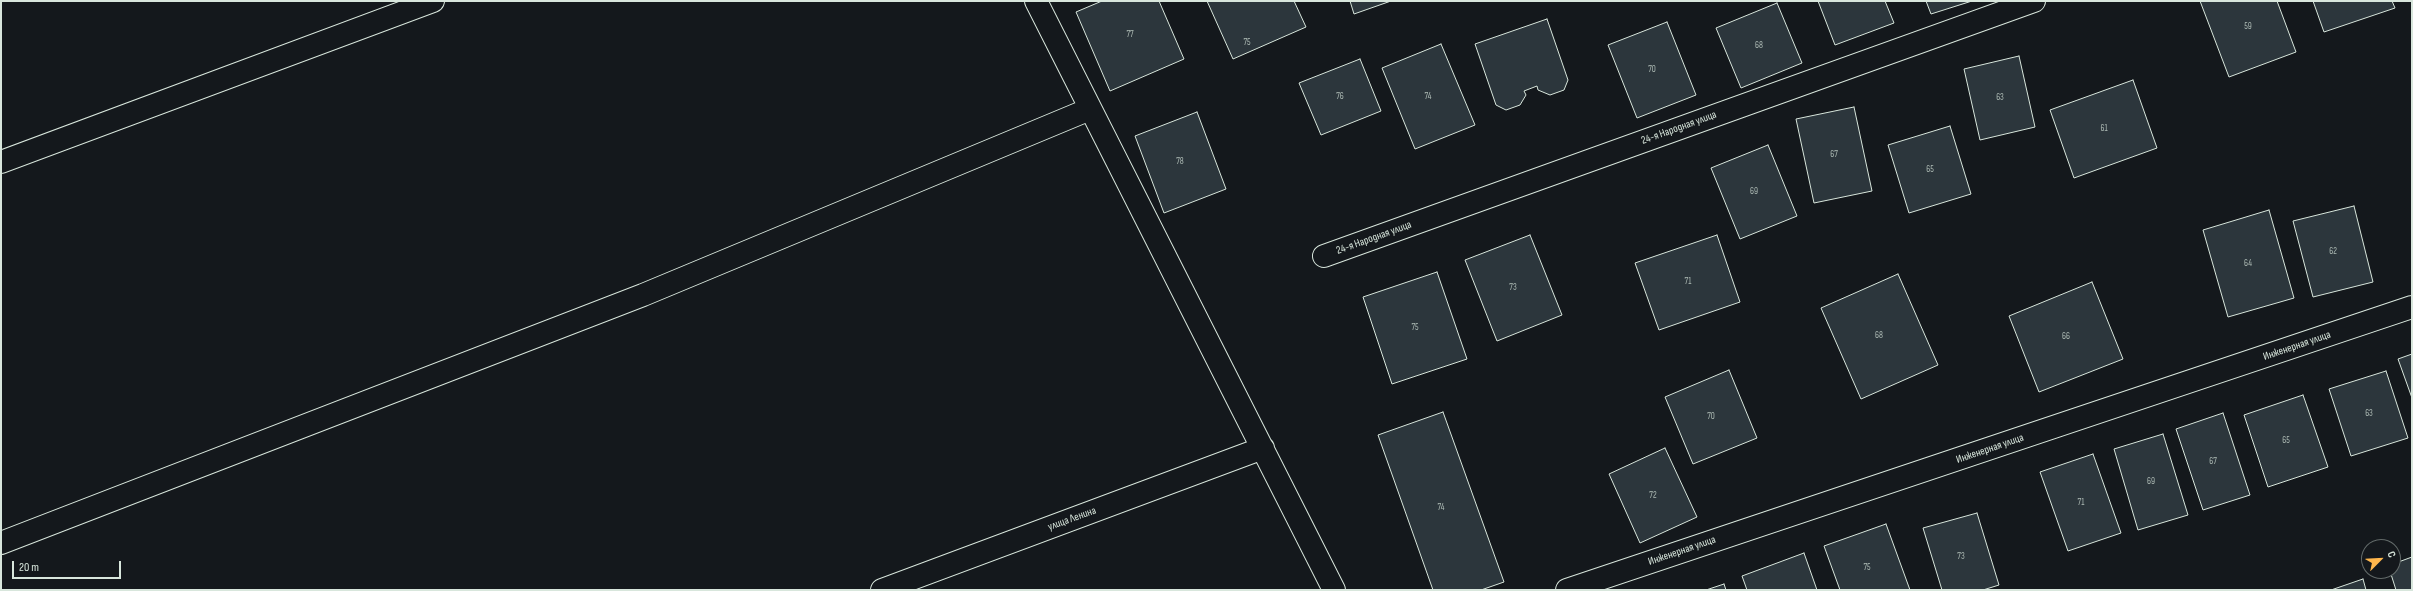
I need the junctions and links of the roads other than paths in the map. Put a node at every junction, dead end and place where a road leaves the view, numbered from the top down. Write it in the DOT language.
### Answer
graph roads {
  1 [pos="433,1"];
  2 [pos="1036,1"];
  3 [pos="2034,1"];
  4 [pos="1090,109"];
  5 [pos="1,162"];
  6 [pos="1324,256"];
  7 [pos="2412,307"];
  8 [pos="1262,448"];
  9 [pos="1,543"];
  10 [pos="882,590"];
  11 [pos="1334,590"];
  12 [pos="1567,590"];
  1 -- 5 [label="street"];
  2 -- 4 [label="street"];
  3 -- 6 [label="street, 24-я Народная улица"];
  4 -- 8 [label="street"];
  4 -- 9 [label="street"];
  7 -- 12 [label="street, Инженерная улица"];
  8 -- 10 [label="street, улица Ленина"];
  8 -- 11 [label="street"];
}
